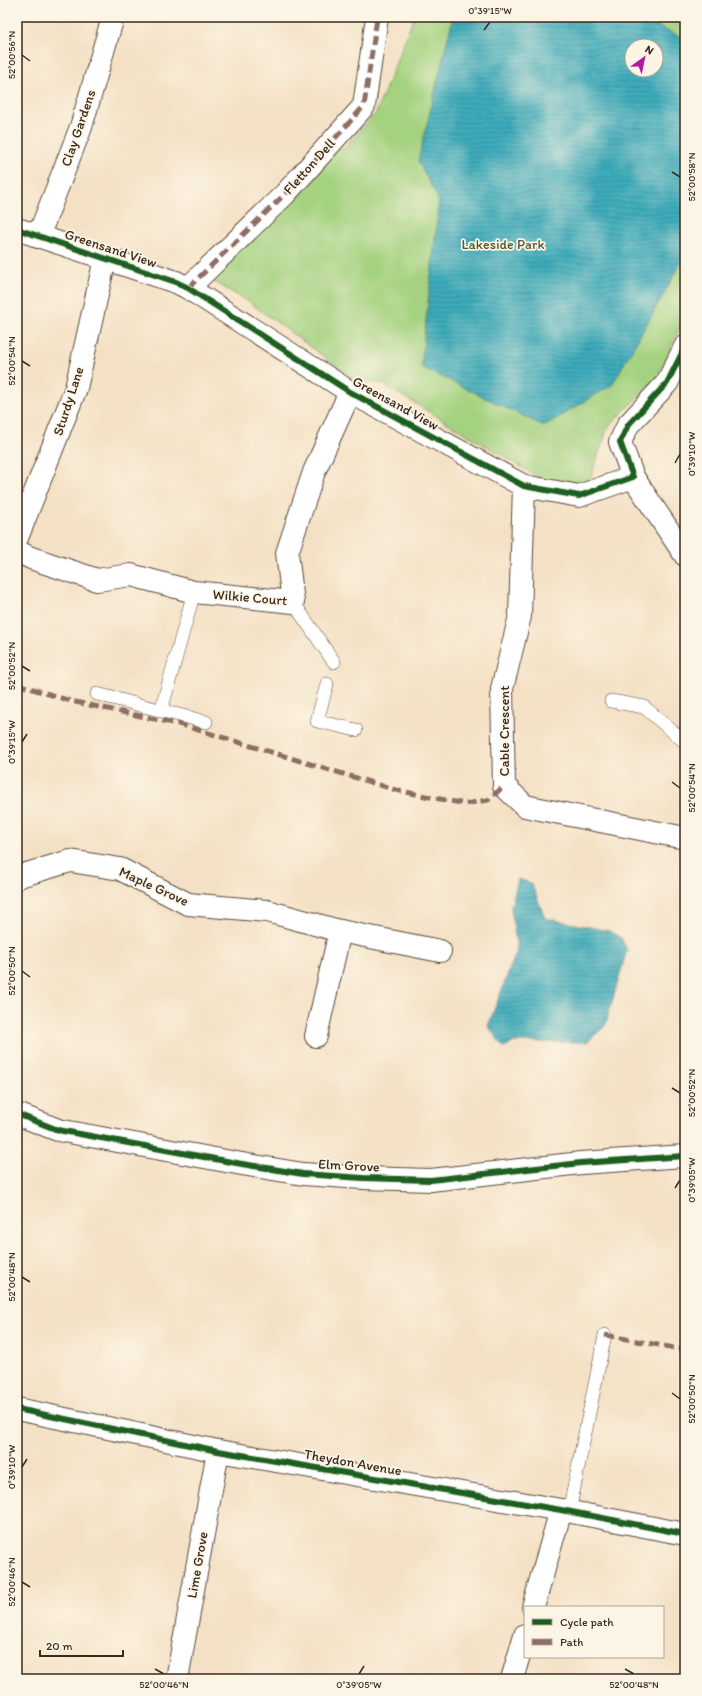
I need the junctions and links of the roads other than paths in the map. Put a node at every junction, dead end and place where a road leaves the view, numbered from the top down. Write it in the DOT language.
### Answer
graph roads {
  1 [pos="113,17"];
  2 [pos="376,17"];
  3 [pos="17,229"];
  4 [pos="38,237"];
  5 [pos="105,259"];
  6 [pos="188,288"];
  7 [pos="685,347"];
  8 [pos="350,392"];
  9 [pos="633,477"];
  10 [pos="524,486"];
  11 [pos="17,538"];
  12 [pos="17,550"];
  13 [pos="685,555"];
  14 [pos="194,592"];
  15 [pos="293,602"];
  16 [pos="334,662"];
  17 [pos="327,684"];
  18 [pos="97,694"];
  19 [pos="611,701"];
  20 [pos="161,710"];
  21 [pos="206,722"];
  22 [pos="356,730"];
  23 [pos="685,742"];
  24 [pos="685,838"];
  25 [pos="17,878"];
  26 [pos="340,931"];
  27 [pos="440,951"];
  28 [pos="316,1036"];
  29 [pos="17,1114"];
  30 [pos="685,1156"];
  31 [pos="605,1335"];
  32 [pos="17,1409"];
  33 [pos="218,1451"];
  34 [pos="565,1511"];
  35 [pos="685,1534"];
  36 [pos="533,1606"];
  37 [pos="524,1638"];
  38 [pos="177,1679"];
  39 [pos="512,1679"];
  1 -- 4 [label="street, Clay Gardens"];
  2 -- 6 [label="street, Fletton Dell"];
  3 -- 4 [label="street, Greensand View"];
  4 -- 5 [label="street, Greensand View"];
  5 -- 6 [label="street, Greensand View"];
  5 -- 11 [label="street, Sturdy Lane"];
  6 -- 8 [label="street, Greensand View"];
  7 -- 9 [label="street"];
  8 -- 10 [label="street, Greensand View"];
  8 -- 15 [label="street, Wilkie Court"];
  9 -- 10 [label="street, Greensand View"];
  9 -- 13 [label="street"];
  10 -- 24 [label="street, Cable Crescent"];
  12 -- 14 [label="street, Wilkie Court"];
  14 -- 15 [label="street, Wilkie Court"];
  14 -- 20 [label="lane"];
  15 -- 16 [label="lane"];
  17 -- 22 [label="lane"];
  18 -- 20 [label="lane"];
  19 -- 23 [label="lane"];
  20 -- 21 [label="lane"];
  25 -- 26 [label="street, Maple Grove"];
  26 -- 27 [label="street, Maple Grove"];
  26 -- 28 [label="street"];
  29 -- 30 [label="street, Elm Grove"];
  31 -- 34 [label="lane"];
  32 -- 33 [label="street, Theydon Avenue"];
  33 -- 34 [label="street, Theydon Avenue"];
  33 -- 38 [label="street, Lime Grove"];
  34 -- 35 [label="street, Theydon Avenue"];
  34 -- 36 [label="street"];
  37 -- 39 [label="street"];
}
